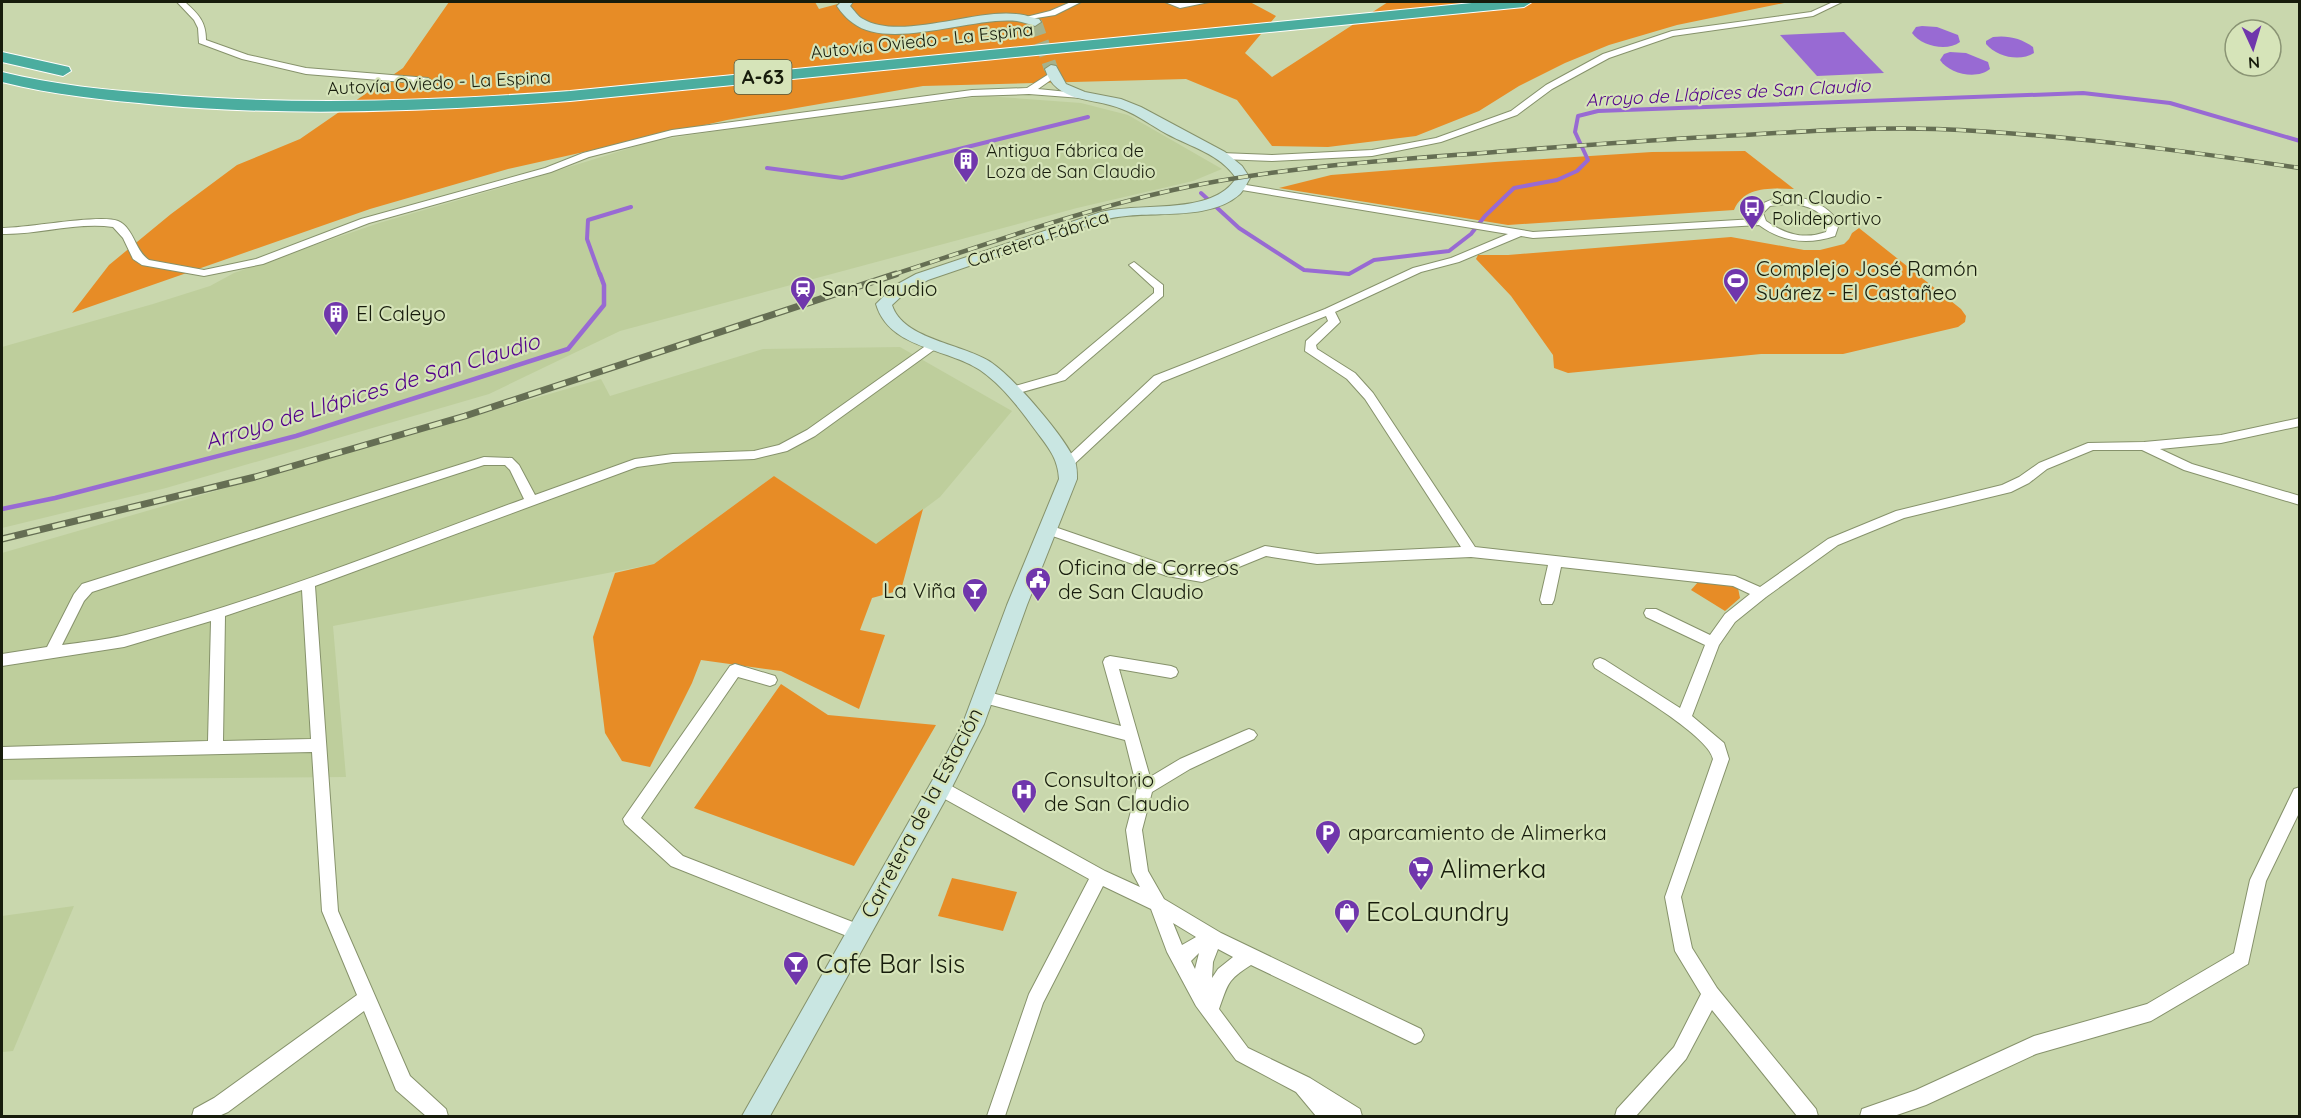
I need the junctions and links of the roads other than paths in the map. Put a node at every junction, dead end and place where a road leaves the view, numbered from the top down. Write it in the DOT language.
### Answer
graph roads {
  1 [pos="181,2"];
  2 [pos="847,2"];
  3 [pos="1077,2"];
  4 [pos="1169,2"];
  5 [pos="1205,2"];
  6 [pos="1390,2"];
  7 [pos="1524,2"];
  8 [pos="1838,2"];
  9 [pos="1032,20"];
  10 [pos="2,57"];
  11 [pos="1051,72"];
  12 [pos="80,73"];
  13 [pos="2,77"];
  14 [pos="124,80"];
  15 [pos="428,81"];
  16 [pos="1029,91"];
  17 [pos="1078,96"];
  18 [pos="1221,156"];
  19 [pos="1240,187"];
  20 [pos="1761,222"];
  21 [pos="2,231"];
  22 [pos="1520,233"];
  23 [pos="1134,265"];
  24 [pos="1329,311"];
  25 [pos="934,344"];
  26 [pos="1012,391"];
  27 [pos="2300,422"];
  28 [pos="2144,446"];
  29 [pos="1067,464"];
  30 [pos="531,501"];
  31 [pos="2300,501"];
  32 [pos="1049,530"];
  33 [pos="1471,552"];
  34 [pos="1555,562"];
  35 [pos="308,583"];
  36 [pos="1761,593"];
  37 [pos="1547,600"];
  38 [pos="218,613"];
  39 [pos="1651,614"];
  40 [pos="1713,643"];
  41 [pos="51,653"];
  42 [pos="2,660"];
  43 [pos="1600,664"];
  44 [pos="1171,672"];
  45 [pos="770,680"];
  46 [pos="984,697"];
  47 [pos="1684,718"];
  48 [pos="1131,735"];
  49 [pos="1250,735"];
  50 [pos="319,745"];
  51 [pos="215,748"];
  52 [pos="2,753"];
  53 [pos="940,788"];
  54 [pos="1145,788"];
  55 [pos="2300,794"];
  56 [pos="1099,876"];
  57 [pos="1158,904"];
  58 [pos="858,932"];
  59 [pos="1215,939"];
  60 [pos="1251,956"];
  61 [pos="1181,961"];
  62 [pos="1711,994"];
  63 [pos="367,998"];
  64 [pos="1211,1011"];
  65 [pos="1415,1035"];
  66 [pos="1303,1085"];
  67 [pos="201,1116"];
  68 [pos="439,1116"];
  69 [pos="755,1116"];
  70 [pos="996,1116"];
  71 [pos="1329,1116"];
  72 [pos="1353,1116"];
  73 [pos="1624,1116"];
  74 [pos="1809,1116"];
  75 [pos="1869,1116"];
  1 -- 15 [label="street"];
  2 -- 9 [label="street"];
  3 -- 9 [label="street"];
  4 -- 5 [label="street"];
  6 -- 14 [label="highway, Autovía Oviedo - La Espina / A-63"];
  7 -- 13 [label="highway, Autovía Oviedo - La Espina / A-63"];
  8 -- 18 [label="street"];
  10 -- 12 [label="highway"];
  11 -- 16 [label="street"];
  11 -- 17 [label="street"];
  16 -- 17 [label="street"];
  16 -- 21 [label="street"];
  17 -- 18 [label="street"];
  18 -- 19 [label="street"];
  19 -- 22 [label="street"];
  19 -- 25 [label="street, Carretera Fábrica"];
  20 -- 20 [label="street"];
  20 -- 22 [label="street"];
  22 -- 24 [label="street"];
  23 -- 26 [label="street"];
  24 -- 29 [label="street"];
  24 -- 33 [label="street"];
  25 -- 26 [label="street"];
  25 -- 30 [label="street"];
  26 -- 29 [label="street"];
  27 -- 28 [label="street"];
  28 -- 31 [label="street"];
  28 -- 36 [label="street"];
  29 -- 32 [label="street, Carretera de la Estación"];
  30 -- 35 [label="street"];
  30 -- 41 [label="street"];
  32 -- 33 [label="street"];
  32 -- 46 [label="street, Carretera de la Estación"];
  33 -- 34 [label="street"];
  34 -- 36 [label="street"];
  34 -- 37 [label="street"];
  35 -- 38 [label="street"];
  35 -- 50 [label="street"];
  36 -- 40 [label="street"];
  38 -- 41 [label="street"];
  38 -- 51 [label="street"];
  39 -- 40 [label="street"];
  40 -- 47 [label="street"];
  41 -- 42 [label="street"];
  43 -- 47 [label="street"];
  44 -- 48 [label="street"];
  45 -- 58 [label="street"];
  46 -- 48 [label="street"];
  46 -- 53 [label="street, Carretera de la Estación"];
  47 -- 62 [label="street"];
  48 -- 54 [label="street"];
  49 -- 54 [label="street"];
  50 -- 51 [label="street"];
  50 -- 63 [label="street"];
  51 -- 52 [label="street"];
  53 -- 56 [label="street"];
  53 -- 58 [label="street, Carretera de la Estación"];
  54 -- 57 [label="street"];
  55 -- 75 [label="street"];
  56 -- 57 [label="street"];
  56 -- 70 [label="street"];
  57 -- 59 [label="street"];
  57 -- 61 [label="street"];
  58 -- 69 [label="street, Carretera de la Estación"];
  59 -- 60 [label="street"];
  59 -- 61 [label="street"];
  59 -- 64 [label="street"];
  60 -- 64 [label="street"];
  60 -- 65 [label="street"];
  61 -- 64 [label="street"];
  62 -- 73 [label="street"];
  62 -- 74 [label="street"];
  63 -- 67 [label="street"];
  63 -- 68 [label="street"];
  64 -- 66 [label="street"];
  66 -- 71 [label="street"];
  66 -- 72 [label="street"];
}
